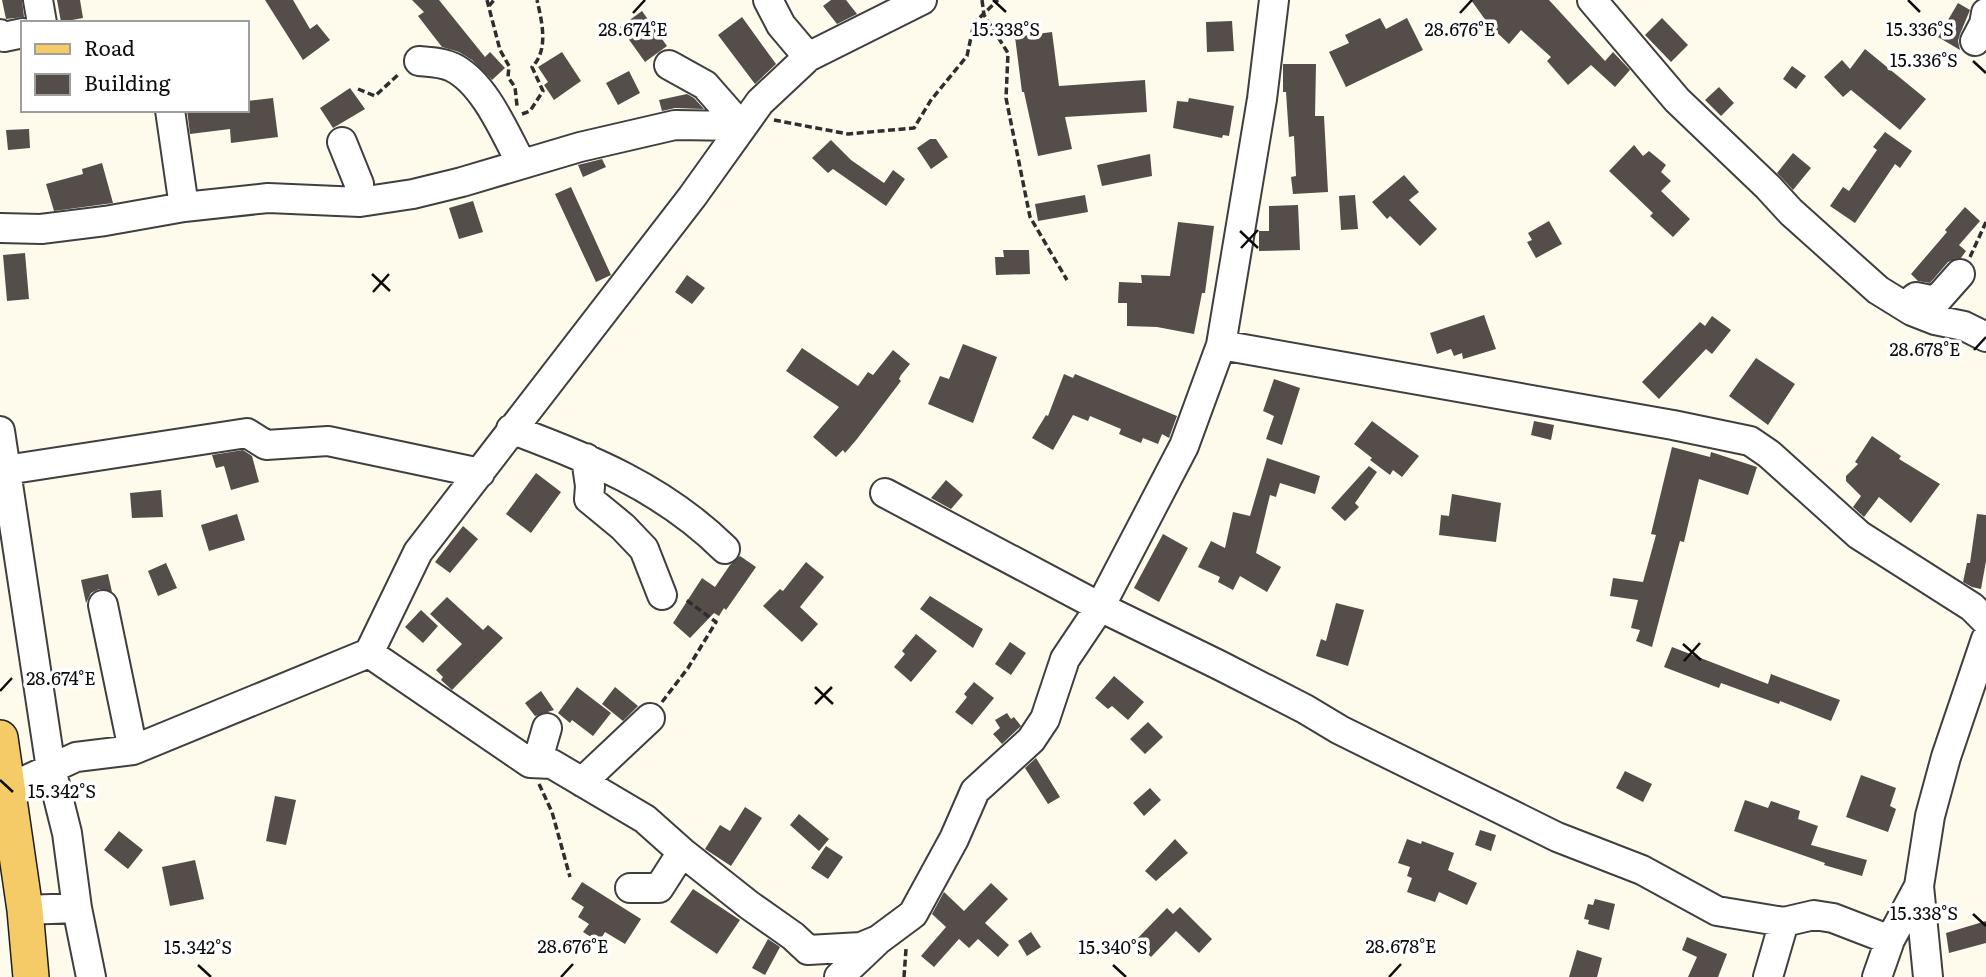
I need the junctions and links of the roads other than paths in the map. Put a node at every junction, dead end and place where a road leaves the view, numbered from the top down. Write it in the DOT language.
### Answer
graph roads {
  1 [pos="38,0"];
  2 [pos="768,0"];
  3 [pos="922,0"];
  4 [pos="1274,0"];
  5 [pos="1592,0"];
  6 [pos="1966,0"];
  7 [pos="891,7"];
  8 [pos="1986,12"];
  9 [pos="42,21"];
  10 [pos="21,33"];
  11 [pos="0,34"];
  12 [pos="1975,41"];
  13 [pos="808,57"];
  14 [pos="419,61"];
  15 [pos="669,65"];
  16 [pos="170,112"];
  17 [pos="741,126"];
  18 [pos="342,142"];
  19 [pos="521,163"];
  20 [pos="360,202"];
  21 [pos="184,207"];
  22 [pos="0,228"];
  23 [pos="1960,274"];
  24 [pos="1905,306"];
  25 [pos="1986,337"];
  26 [pos="1222,345"];
  27 [pos="512,429"];
  28 [pos="0,431"];
  29 [pos="586,458"];
  30 [pos="3,470"];
  31 [pos="480,472"];
  32 [pos="885,493"];
  33 [pos="725,549"];
  34 [pos="662,595"];
  35 [pos="103,605"];
  36 [pos="1100,607"];
  37 [pos="1986,621"];
  38 [pos="1986,639"];
  39 [pos="369,653"];
  40 [pos="650,718"];
  41 [pos="547,728"];
  42 [pos="0,738"];
  43 [pos="133,750"];
  44 [pos="530,763"];
  45 [pos="51,769"];
  46 [pos="582,782"];
  47 [pos="9,788"];
  48 [pos="7,832"];
  49 [pos="682,852"];
  50 [pos="1919,886"];
  51 [pos="630,888"];
  52 [pos="77,908"];
  53 [pos="25,910"];
  54 [pos="1784,922"];
  55 [pos="878,940"];
  56 [pos="1890,940"];
  57 [pos="31,977"];
  58 [pos="91,977"];
  59 [pos="839,977"];
  60 [pos="1768,977"];
  61 [pos="1877,977"];
  62 [pos="1928,977"];
  1 -- 9 [label="street"];
  2 -- 13 [label="street"];
  3 -- 7 [label="street"];
  4 -- 26 [label="street"];
  5 -- 24 [label="street"];
  6 -- 8 [label="street"];
  7 -- 13 [label="street"];
  8 -- 12 [label="street"];
  10 -- 11 [label="street"];
  13 -- 17 [label="street"];
  14 -- 19 [label="street"];
  15 -- 17 [label="street"];
  16 -- 21 [label="street"];
  17 -- 19 [label="street"];
  17 -- 27 [label="street"];
  18 -- 20 [label="street"];
  19 -- 20 [label="street"];
  20 -- 21 [label="street"];
  21 -- 22 [label="street"];
  23 -- 24 [label="street"];
  24 -- 25 [label="street"];
  26 -- 36 [label="street"];
  26 -- 37 [label="street"];
  27 -- 29 [label="street"];
  27 -- 31 [label="street"];
  28 -- 30 [label="street"];
  29 -- 33 [label="street"];
  29 -- 34 [label="street"];
  30 -- 31 [label="street"];
  30 -- 45 [label="street"];
  31 -- 39 [label="street"];
  32 -- 36 [label="street"];
  35 -- 43 [label="street"];
  36 -- 54 [label="street"];
  36 -- 55 [label="street"];
  38 -- 50 [label="street"];
  39 -- 43 [label="street"];
  39 -- 44 [label="street"];
  40 -- 46 [label="street"];
  41 -- 44 [label="street"];
  42 -- 47 [label="main road"];
  43 -- 45 [label="street"];
  44 -- 46 [label="street"];
  45 -- 47 [label="street"];
  45 -- 52 [label="street"];
  46 -- 49 [label="street"];
  47 -- 48 [label="main road"];
  48 -- 53 [label="main road"];
  49 -- 51 [label="street"];
  49 -- 55 [label="street"];
  50 -- 56 [label="street"];
  50 -- 62 [label="street"];
  52 -- 53 [label="street"];
  52 -- 58 [label="street"];
  53 -- 57 [label="main road"];
  54 -- 56 [label="street"];
  54 -- 60 [label="street"];
  55 -- 59 [label="street"];
  56 -- 61 [label="street"];
}
